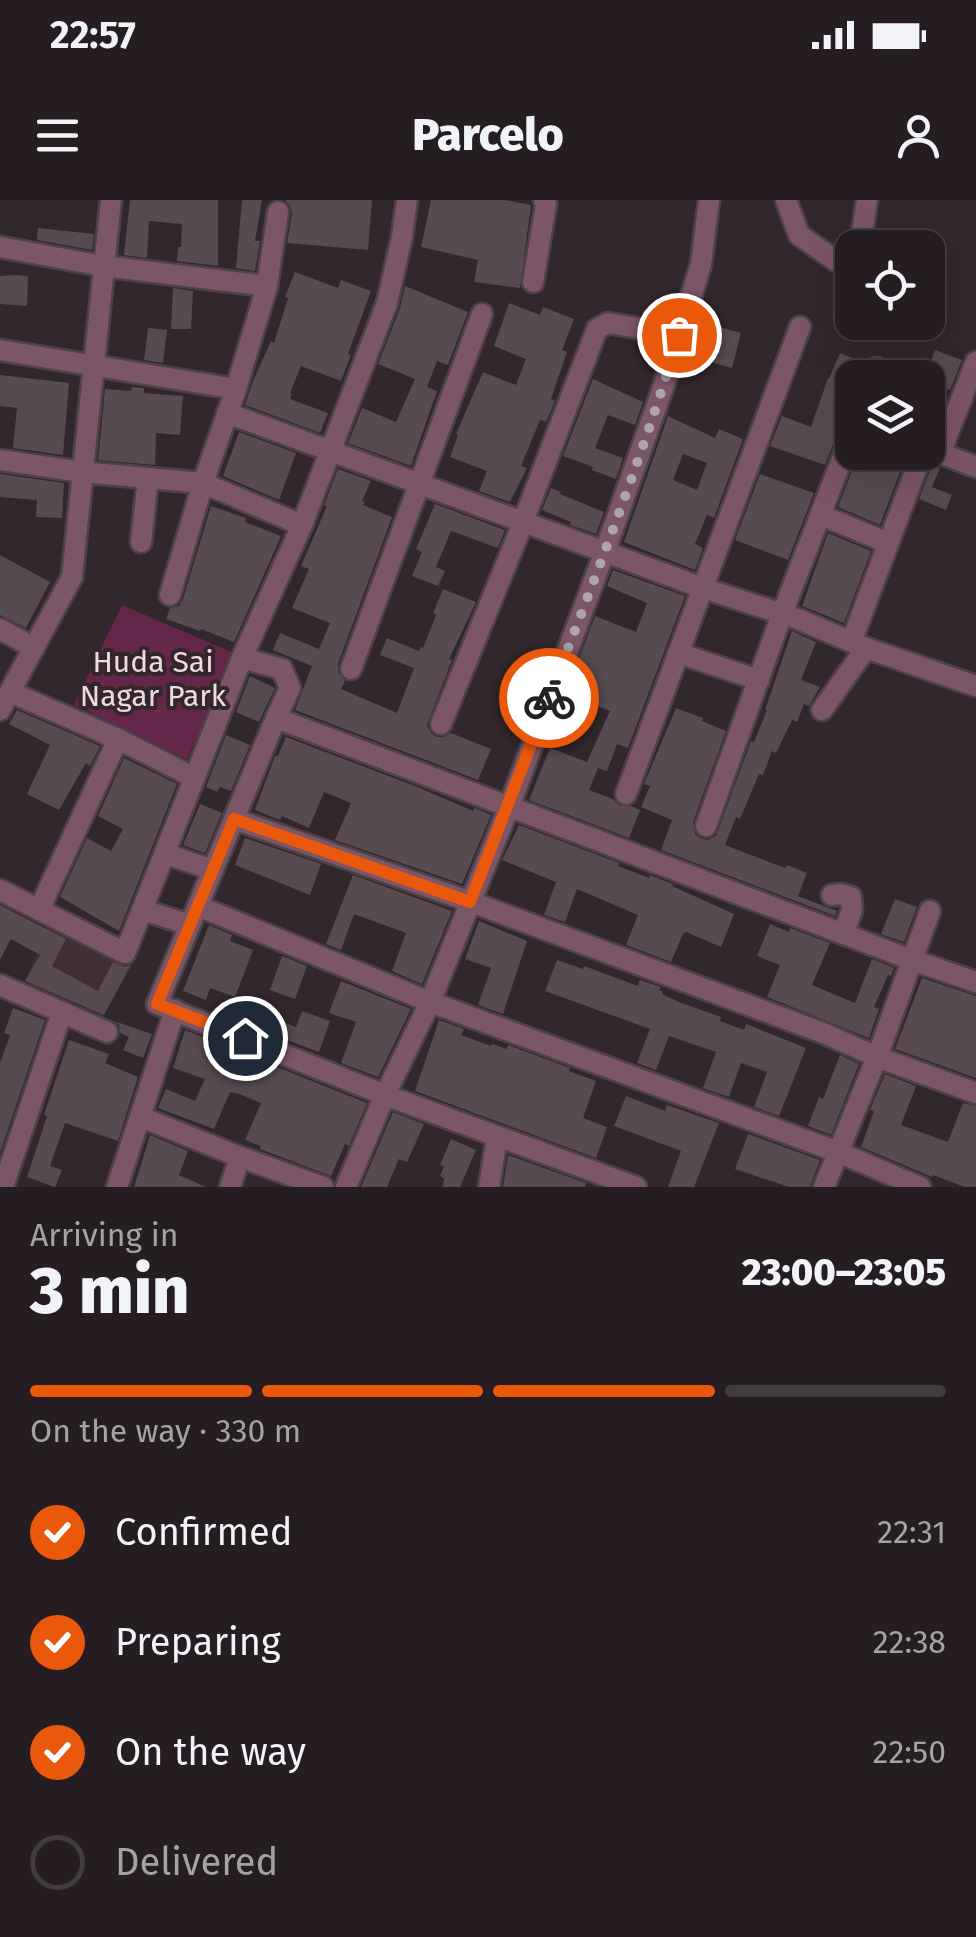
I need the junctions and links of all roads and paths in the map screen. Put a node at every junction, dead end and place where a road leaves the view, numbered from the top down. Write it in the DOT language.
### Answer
graph roads {
  1 [pos="110,200"];
  2 [pos="406,200"];
  3 [pos="544,200"];
  4 [pos="710,200"];
  5 [pos="786,200"];
  6 [pos="867,200"];
  7 [pos="278,212"];
  8 [pos="863,230"];
  9 [pos="0,246"];
  10 [pos="835,260"];
  11 [pos="103,266"];
  12 [pos="532,282"];
  13 [pos="267,286"];
  14 [pos="482,314"];
  15 [pos="800,327"];
  16 [pos="679,335"];
  17 [pos="0,350"];
  18 [pos="976,362"];
  19 [pos="92,364"];
  20 [pos="236,389"];
  21 [pos="227,413"];
  22 [pos="945,417"];
  23 [pos="330,451"];
  24 [pos="0,460"];
  25 [pos="945,460"];
  26 [pos="976,468"];
  27 [pos="838,470"];
  28 [pos="917,470"];
  29 [pos="82,472"];
  30 [pos="148,478"];
  31 [pos="203,483"];
  32 [pos="419,484"];
  33 [pos="821,515"];
  34 [pos="523,522"];
  35 [pos="302,525"];
  36 [pos="141,542"];
  37 [pos="888,542"];
  38 [pos="605,551"];
  39 [pos="702,588"];
  40 [pos="170,595"];
  41 [pos="782,614"];
  42 [pos="0,630"];
  43 [pos="859,644"];
  44 [pos="34,648"];
  45 [pos="678,653"];
  46 [pos="242,658"];
  47 [pos="351,669"];
  48 [pos="758,680"];
  49 [pos="976,686"];
  50 [pos="5,701"];
  51 [pos="822,710"];
  52 [pos="276,718"];
  53 [pos="440,724"];
  54 [pos="118,740"];
  55 [pos="193,777"];
  56 [pos="626,794"];
  57 [pos="509,806"];
  58 [pos="234,819"];
  59 [pos="706,826"];
  60 [pos="166,854"];
  61 [pos="213,870"];
  62 [pos="0,890"];
  63 [pos="832,895"];
  64 [pos="470,902"];
  65 [pos="39,910"];
  66 [pos="143,910"];
  67 [pos="930,910"];
  68 [pos="194,916"];
  69 [pos="843,934"];
  70 [pos="912,960"];
  71 [pos="976,982"];
  72 [pos="0,985"];
  73 [pos="430,1002"];
  74 [pos="176,1010"];
  75 [pos="62,1012"];
  76 [pos="107,1032"];
  77 [pos="876,1057"];
  78 [pos="976,1093"];
  79 [pos="385,1095"];
  80 [pos="141,1117"];
  81 [pos="497,1137"];
  82 [pos="838,1152"];
  83 [pos="240,1157"];
  84 [pos="910,1185"];
  85 [pos="3,1187"];
  86 [pos="117,1187"];
  87 [pos="230,1187"];
  88 [pos="323,1187"];
  89 [pos="346,1187"];
  90 [pos="489,1187"];
  91 [pos="636,1187"];
  92 [pos="824,1187"];
  1 -- 11 [label="street"];
  2 -- 23 [label="street"];
  3 -- 12 [label="street"];
  4 -- 16 [label="street"];
  5 -- 10 [label="street"];
  6 -- 8 [label="street"];
  7 -- 13 [label="street"];
  9 -- 11 [label="street"];
  11 -- 13 [label="street"];
  11 -- 19 [label="street"];
  13 -- 20 [label="street"];
  14 -- 32 [label="street"];
  15 -- 39 [label="street"];
  16 -- 34 [label="street"];
  16 -- 38 [label="street"];
  17 -- 19 [label="street"];
  18 -- 22 [label="street"];
  19 -- 20 [label="street"];
  19 -- 29 [label="street"];
  20 -- 21 [label="street"];
  21 -- 23 [label="street"];
  21 -- 31 [label="street"];
  23 -- 32 [label="street"];
  23 -- 35 [label="street"];
  24 -- 29 [label="street"];
  25 -- 26 [label="street"];
  27 -- 33 [label="street"];
  28 -- 37 [label="street"];
  29 -- 30 [label="street"];
  29 -- 44 [label="street"];
  30 -- 31 [label="street"];
  30 -- 36 [label="street"];
  31 -- 35 [label="street"];
  31 -- 40 [label="street"];
  32 -- 34 [label="street"];
  32 -- 47 [label="street"];
  33 -- 37 [label="street"];
  33 -- 41 [label="street"];
  34 -- 38 [label="street"];
  34 -- 53 [label="street"];
  35 -- 46 [label="street"];
  37 -- 43 [label="street"];
  38 -- 39 [label="street"];
  38 -- 57 [label="street"];
  39 -- 41 [label="street"];
  39 -- 45 [label="street"];
  41 -- 43 [label="street"];
  41 -- 48 [label="street"];
  42 -- 44 [label="street"];
  43 -- 49 [label="street"];
  43 -- 51 [label="street"];
  44 -- 50 [label="street"];
  45 -- 48 [label="street"];
  45 -- 56 [label="street"];
  46 -- 52 [label="street"];
  46 -- 55 [label="street"];
  48 -- 59 [label="street"];
  50 -- 54 [label="street"];
  52 -- 57 [label="street"];
  52 -- 58 [label="street"];
  54 -- 55 [label="street"];
  54 -- 65 [label="street"];
  55 -- 60 [label="street"];
  57 -- 64 [label="street"];
  57 -- 69 [label="street"];
  58 -- 61 [label="street"];
  58 -- 64 [label="street"];
  60 -- 61 [label="street"];
  60 -- 66 [label="street"];
  61 -- 68 [label="street"];
  62 -- 65 [label="street"];
  63 -- 69 [label="street"];
  64 -- 73 [label="street"];
  64 -- 77 [label="street"];
  65 -- 66 [label="street"];
  66 -- 68 [label="street"];
  67 -- 70 [label="street"];
  68 -- 73 [label="street"];
  68 -- 74 [label="street"];
  69 -- 70 [label="street"];
  70 -- 71 [label="street"];
  70 -- 77 [label="street"];
  72 -- 75 [label="street"];
  73 -- 79 [label="street"];
  73 -- 82 [label="street"];
  74 -- 79 [label="street"];
  74 -- 80 [label="street"];
  75 -- 76 [label="street"];
  75 -- 85 [label="street"];
  77 -- 78 [label="street"];
  77 -- 82 [label="street"];
  79 -- 81 [label="street"];
  79 -- 89 [label="street"];
  80 -- 83 [label="street"];
  80 -- 86 [label="street"];
  81 -- 90 [label="street"];
  81 -- 91 [label="street"];
  82 -- 84 [label="street"];
  82 -- 92 [label="street"];
  83 -- 87 [label="street"];
  83 -- 88 [label="street"];
}
